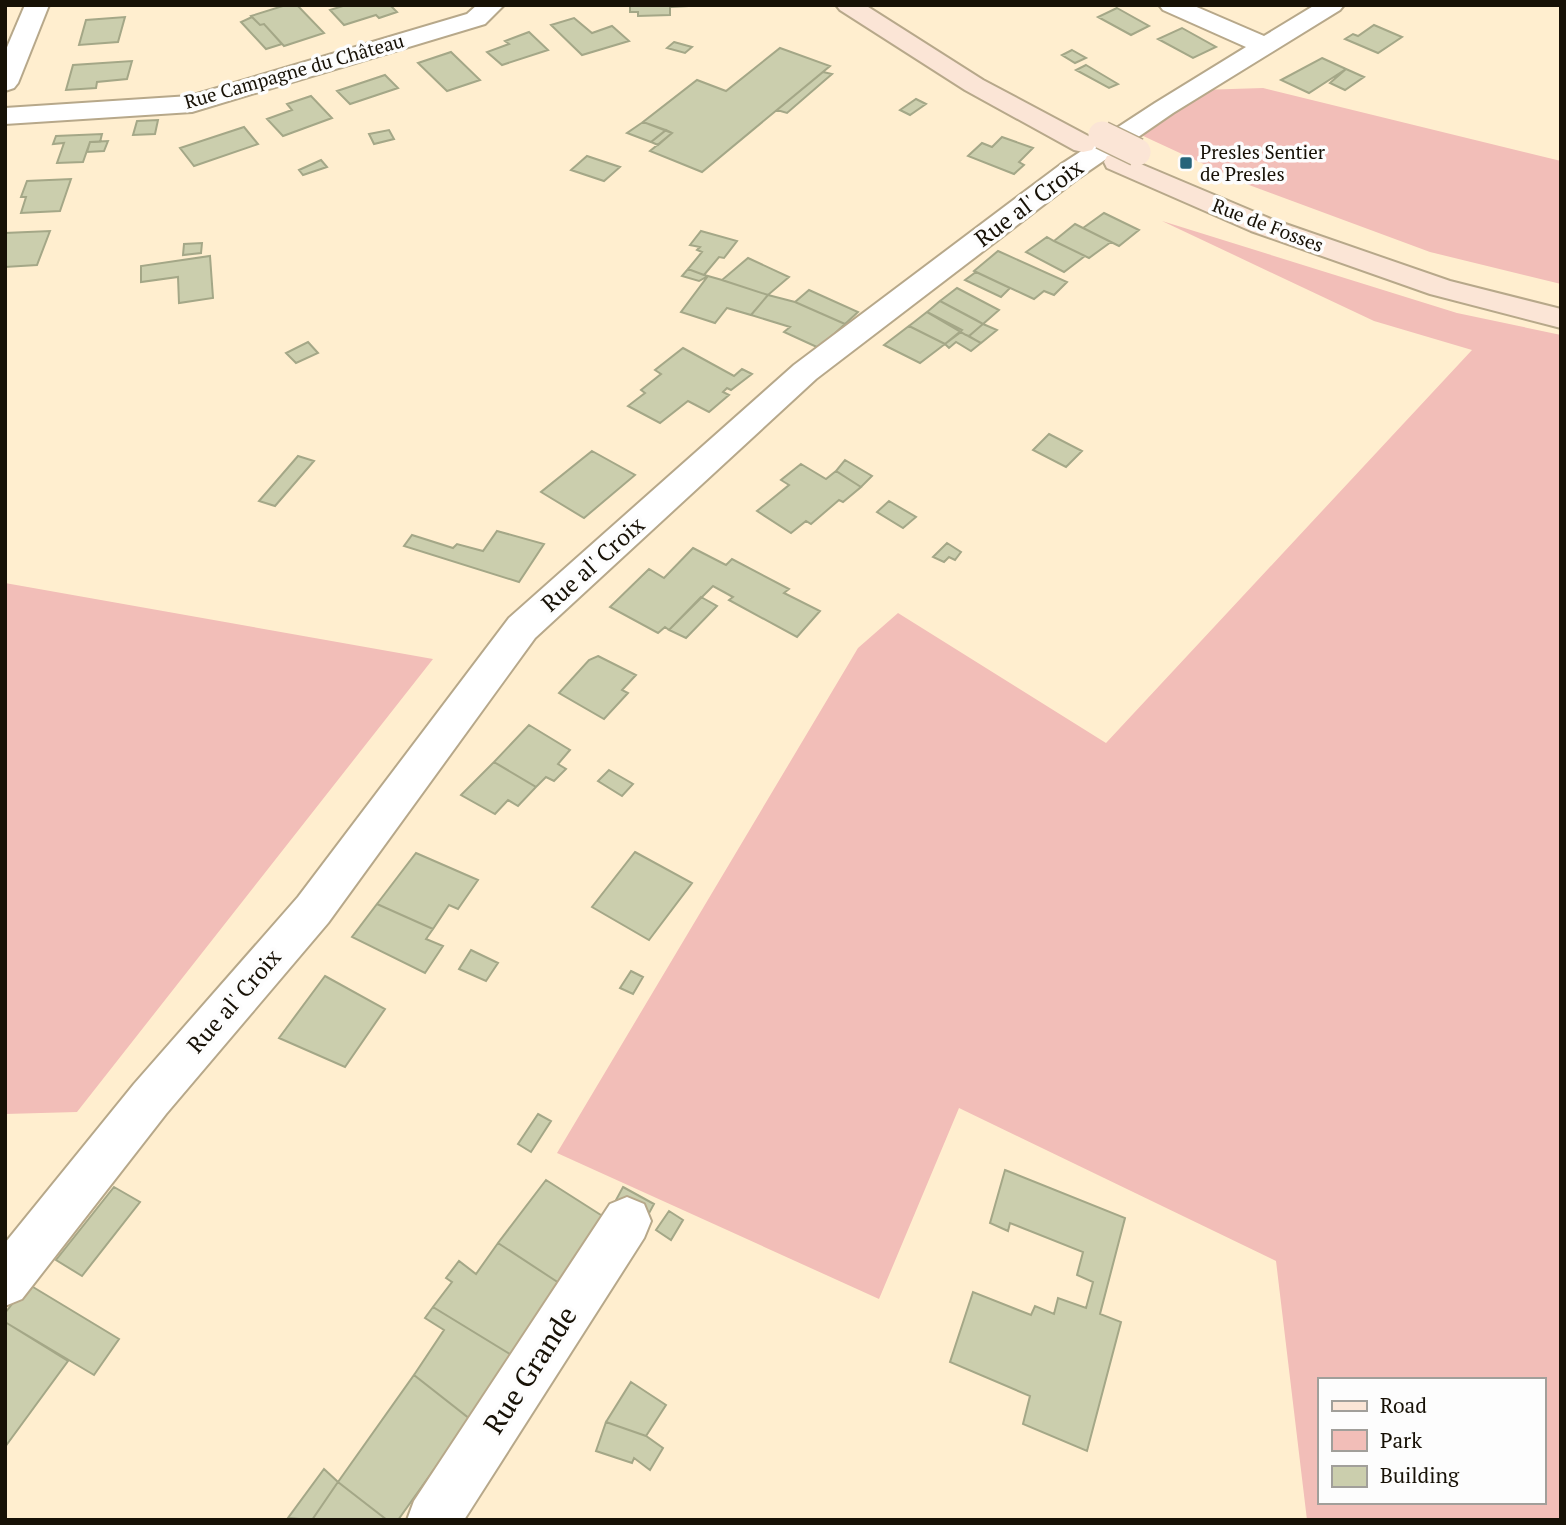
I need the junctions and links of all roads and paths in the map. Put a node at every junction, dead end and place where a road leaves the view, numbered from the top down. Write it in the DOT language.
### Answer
graph roads {
  1 [pos="37,5"];
  2 [pos="492,5"];
  3 [pos="848,5"];
  4 [pos="873,5"];
  5 [pos="1171,5"];
  6 [pos="1332,5"];
  7 [pos="1265,46"];
  8 [pos="5,83"];
  9 [pos="5,116"];
  10 [pos="1092,140"];
  11 [pos="1127,157"];
  12 [pos="1561,301"];
  13 [pos="1561,319"];
  14 [pos="627,1221"];
  15 [pos="5,1282"];
  16 [pos="433,1520"];
  1 -- 8 [label="street"];
  2 -- 9 [label="street, Rue Campagne du Château"];
  3 -- 10 [label="main road, Rue de Fosses"];
  4 -- 10 [label="main road, Rue de Fosses"];
  5 -- 7 [label="street"];
  6 -- 7 [label="street, Rue al' Croix"];
  7 -- 15 [label="street, Rue al' Croix"];
  10 -- 11 [label="main road, Rue de Fosses"];
  11 -- 12 [label="main road, Rue de Fosses"];
  11 -- 13 [label="main road, Rue de Fosses"];
  14 -- 16 [label="street, Rue Grande"];
}
